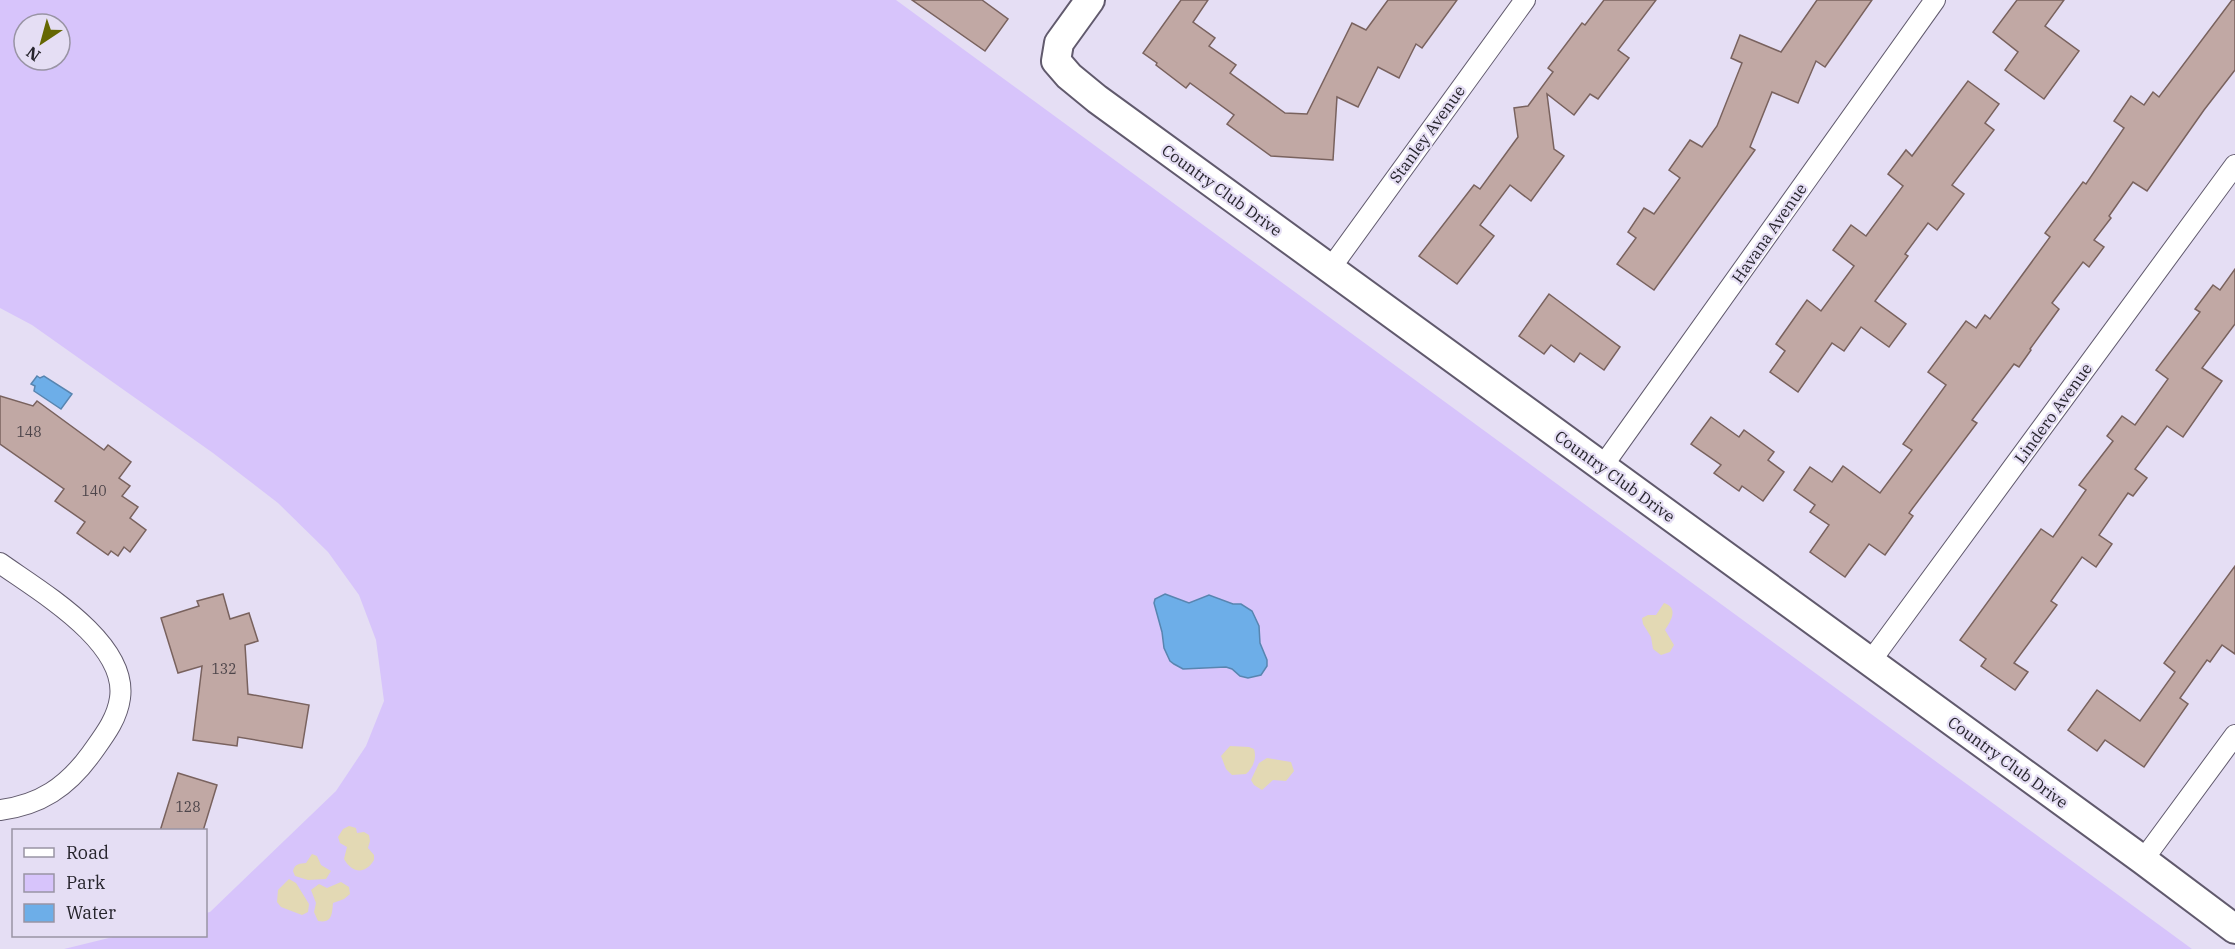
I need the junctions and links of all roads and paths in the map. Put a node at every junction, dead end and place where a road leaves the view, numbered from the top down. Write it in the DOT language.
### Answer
graph roads {
  1 [pos="1090,0"];
  2 [pos="1525,0"];
  3 [pos="1935,0"];
  4 [pos="2235,165"];
  5 [pos="1330,269"];
  6 [pos="1602,467"];
  7 [pos="0,563"];
  8 [pos="1870,662"];
  9 [pos="2235,735"];
  10 [pos="0,810"];
  11 [pos="2144,860"];
  12 [pos="2235,929"];
  1 -- 5 [label="street, Country Club Drive"];
  2 -- 5 [label="street, Stanley Avenue"];
  3 -- 6 [label="street, Havana Avenue"];
  4 -- 8 [label="street, Lindero Avenue"];
  5 -- 6 [label="street, Country Club Drive"];
  6 -- 8 [label="street, Country Club Drive"];
  7 -- 10 [label="street"];
  8 -- 11 [label="street, Country Club Drive"];
  9 -- 11 [label="street"];
  11 -- 12 [label="street, Country Club Drive"];
}
